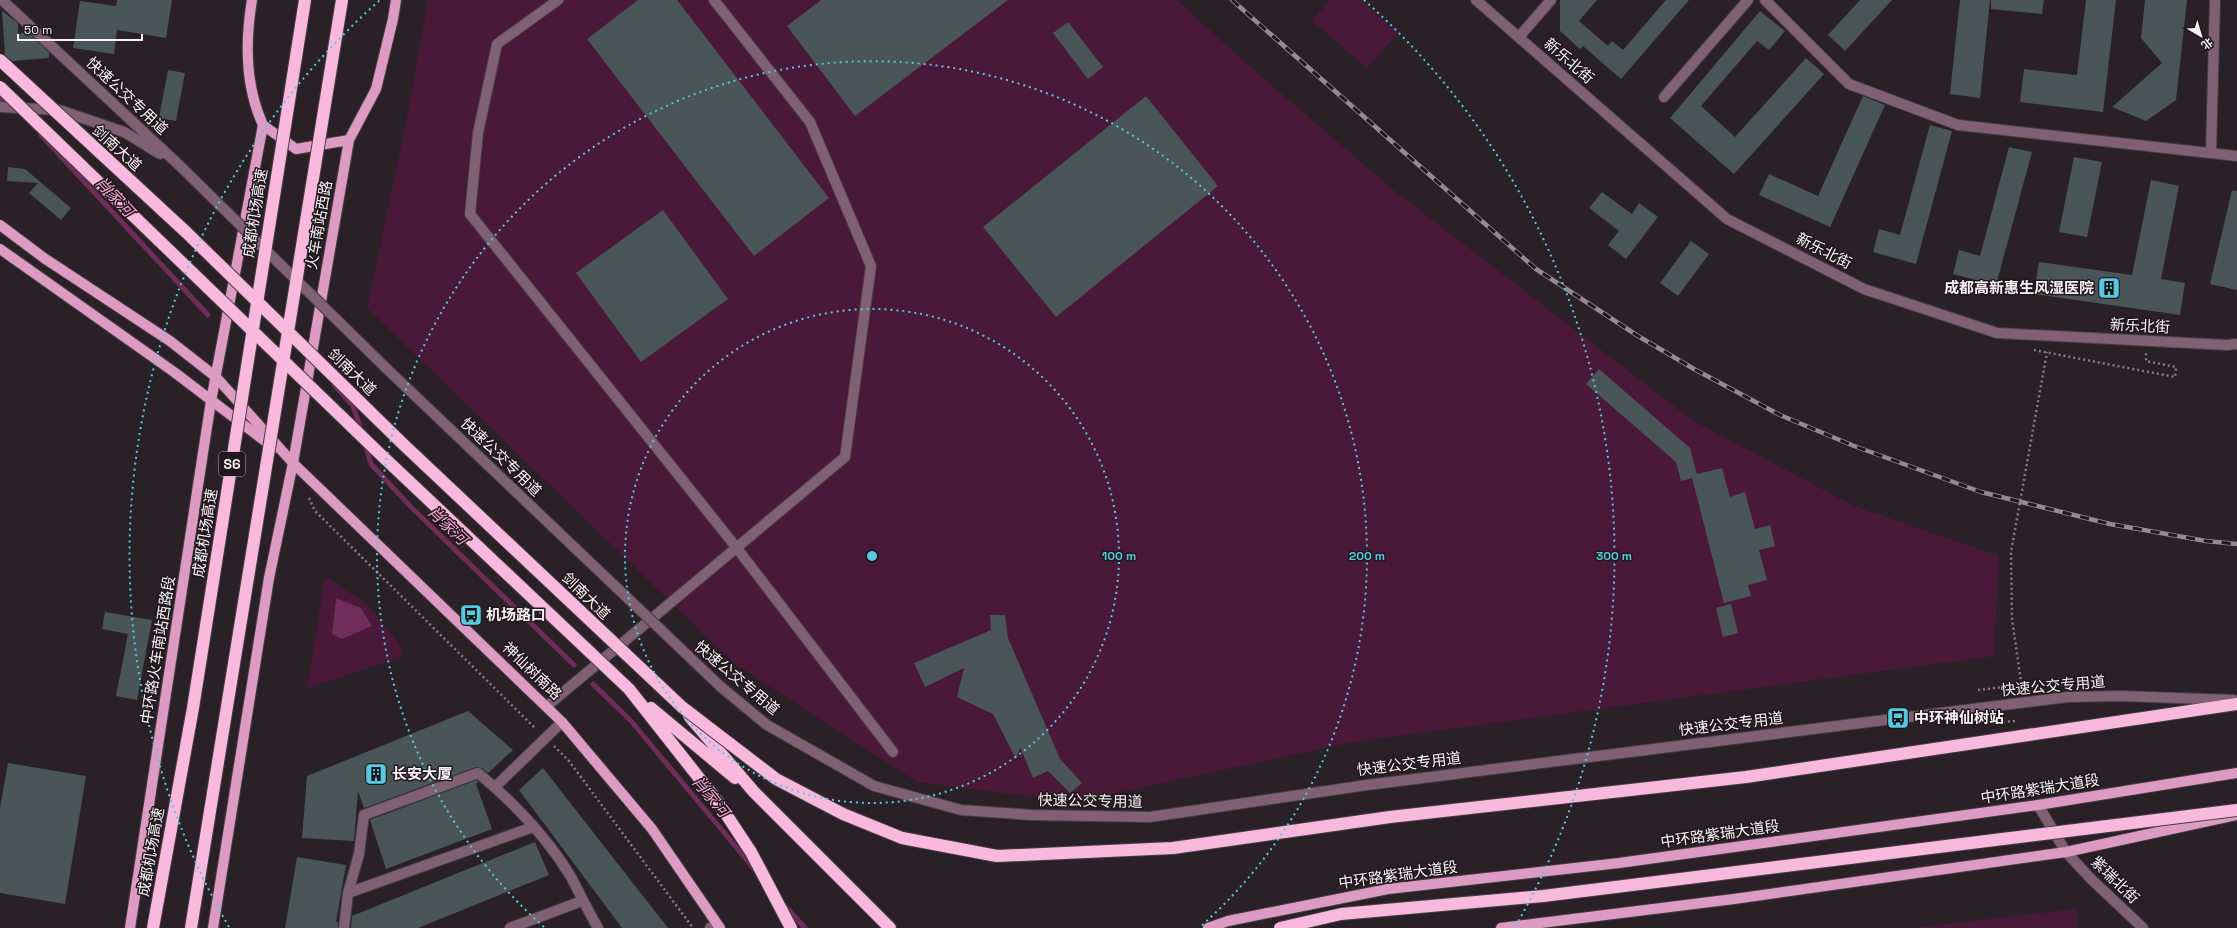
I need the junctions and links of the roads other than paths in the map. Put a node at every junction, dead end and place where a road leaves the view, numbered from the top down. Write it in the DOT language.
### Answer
graph roads {
  1 [pos="2,0"];
  2 [pos="252,0"];
  3 [pos="305,0"];
  4 [pos="342,0"];
  5 [pos="396,0"];
  6 [pos="558,0"];
  7 [pos="714,0"];
  8 [pos="1476,0"];
  9 [pos="1551,0"];
  10 [pos="1748,0"];
  11 [pos="1765,0"];
  12 [pos="2215,0"];
  13 [pos="1519,37"];
  14 [pos="0,60"];
  15 [pos="0,87"];
  16 [pos="1664,98"];
  17 [pos="0,107"];
  18 [pos="263,126"];
  19 [pos="349,140"];
  20 [pos="2211,152"];
  21 [pos="2237,156"];
  22 [pos="179,165"];
  23 [pos="0,225"];
  24 [pos="0,249"];
  25 [pos="2237,344"];
  26 [pos="216,377"];
  27 [pos="211,401"];
  28 [pos="293,463"];
  29 [pos="736,547"];
  30 [pos="629,689"];
  31 [pos="2237,700"];
  32 [pos="2237,704"];
  33 [pos="546,706"];
  34 [pos="682,707"];
  35 [pos="562,722"];
  36 [pos="893,752"];
  37 [pos="2237,773"];
  38 [pos="495,787"];
  39 [pos="754,792"];
  40 [pos="2038,805"];
  41 [pos="2237,810"];
  42 [pos="2237,815"];
  43 [pos="533,827"];
  44 [pos="2066,852"];
  45 [pos="348,893"];
  46 [pos="582,901"];
  47 [pos="715,927"];
  48 [pos="130,928"];
  49 [pos="153,928"];
  50 [pos="191,928"];
  51 [pos="213,928"];
  52 [pos="344,928"];
  53 [pos="510,928"];
  54 [pos="598,928"];
  55 [pos="791,928"];
  56 [pos="890,928"];
  57 [pos="1208,928"];
  58 [pos="1280,928"];
  59 [pos="1501,928"];
  60 [pos="2143,928"];
  1 -- 22 [label="street, 快速公交专用道"];
  2 -- 18 [label="main road"];
  3 -- 49 [label="highway, 成都机场高速 / S6, bridge"];
  4 -- 50 [label="highway, S6, bridge"];
  5 -- 19 [label="main road, 火车南站西路"];
  6 -- 29 [label="street"];
  7 -- 29 [label="street"];
  8 -- 13 [label="street, 新乐北街"];
  9 -- 13 [label="street"];
  10 -- 16 [label="street"];
  11 -- 20 [label="street"];
  12 -- 20 [label="street"];
  13 -- 25 [label="street, 新乐北街"];
  14 -- 34 [label="highway, 剑南大道, bridge"];
  15 -- 30 [label="highway, bridge"];
  17 -- 22 [label="street, 快速公交专用道, bridge"];
  18 -- 19 [label="main road"];
  18 -- 26 [label="main road"];
  19 -- 28 [label="main road, 火车南站西路"];
  20 -- 21 [label="street"];
  22 -- 31 [label="street, 快速公交专用道, bridge"];
  23 -- 26 [label="main road"];
  24 -- 27 [label="main road"];
  26 -- 27 [label="main road, 中环路火车南站西路段"];
  26 -- 28 [label="main road"];
  27 -- 28 [label="main road"];
  27 -- 48 [label="main road, 中环路火车南站西路段"];
  28 -- 33 [label="main road, 神仙树南路"];
  28 -- 51 [label="main road, 火车南站西路"];
  29 -- 33 [label="street"];
  29 -- 36 [label="street"];
  30 -- 39 [label="highway"];
  30 -- 55 [label="highway"];
  32 -- 34 [label="highway, bridge"];
  33 -- 35 [label="main road, 神仙树南路"];
  34 -- 39 [label="highway, bridge"];
  35 -- 38 [label="street"];
  35 -- 47 [label="main road, 神仙树南路"];
  37 -- 40 [label="main road, 中环路紫瑞大道段"];
  38 -- 43 [label="street"];
  38 -- 45 [label="street"];
  39 -- 56 [label="highway"];
  40 -- 44 [label="street, 紫瑞北街"];
  40 -- 57 [label="main road, 中环路紫瑞大道段"];
  41 -- 58 [label="highway, bridge"];
  42 -- 44 [label="main road"];
  43 -- 45 [label="street"];
  43 -- 46 [label="street"];
  44 -- 59 [label="main road"];
  44 -- 60 [label="street, 紫瑞北街"];
  45 -- 52 [label="street"];
  46 -- 53 [label="street"];
  46 -- 54 [label="street"];
}
